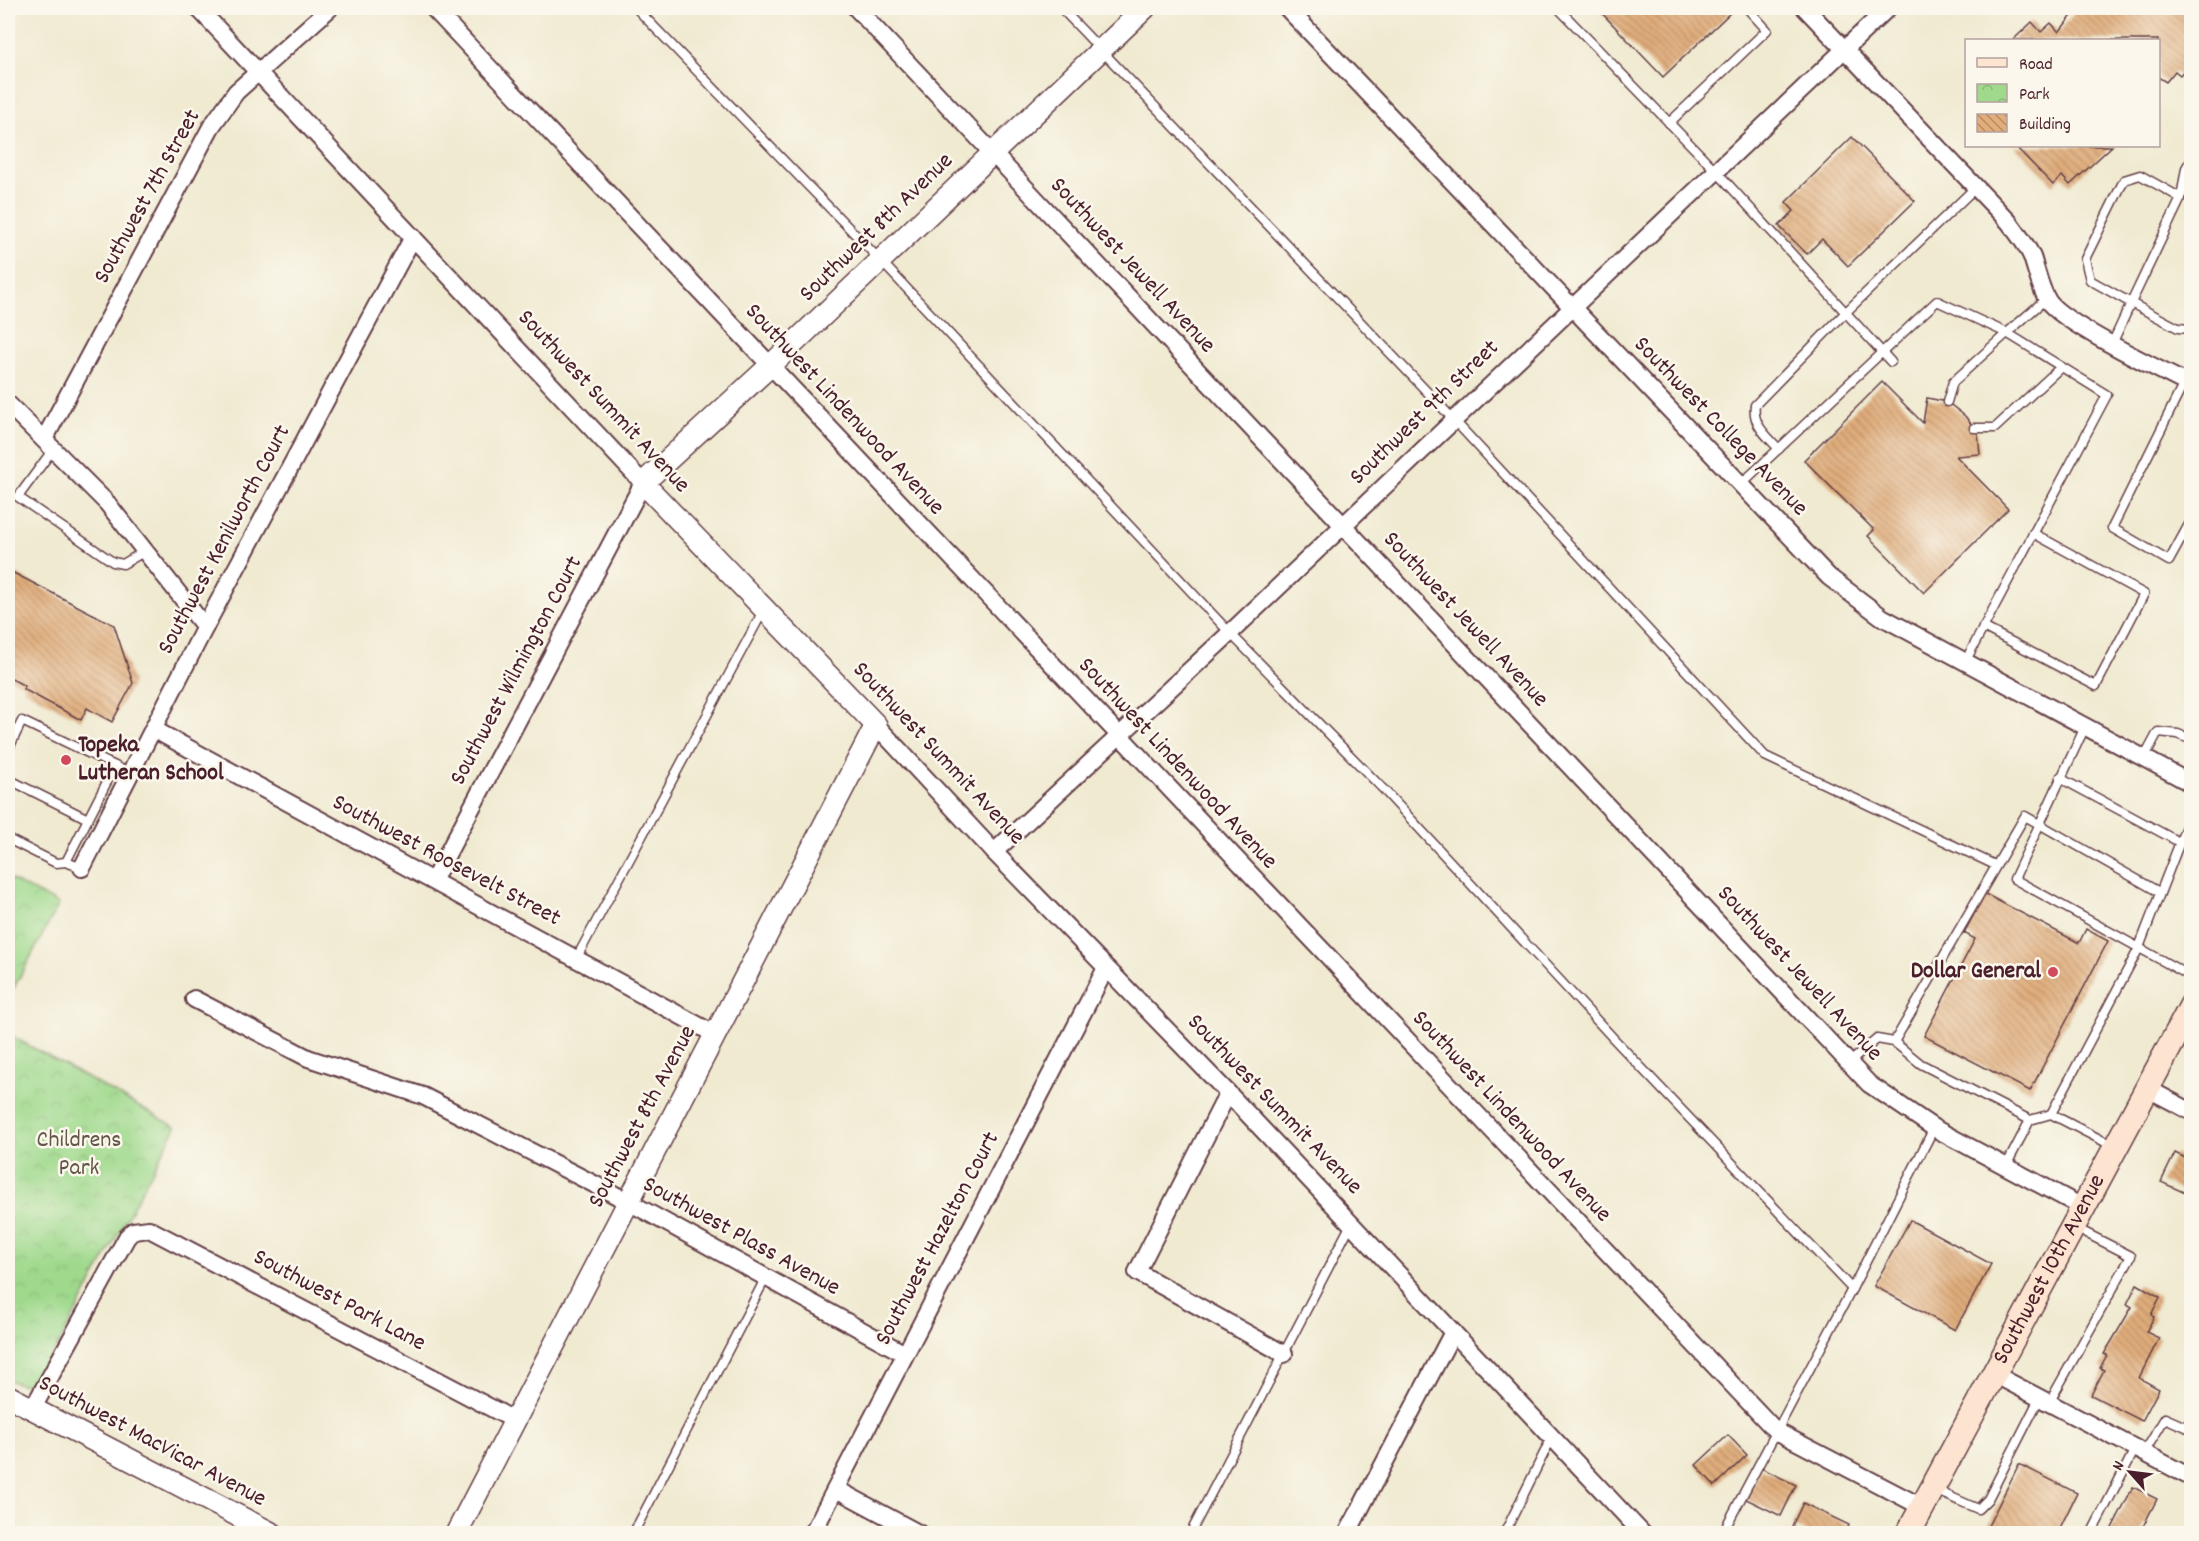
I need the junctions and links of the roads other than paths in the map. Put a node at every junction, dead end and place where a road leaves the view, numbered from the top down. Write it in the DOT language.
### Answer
graph roads {
  1 [pos="198,8"];
  2 [pos="330,8"];
  3 [pos="433,8"];
  4 [pos="636,8"];
  5 [pos="856,8"];
  6 [pos="1061,8"];
  7 [pos="1145,8"];
  8 [pos="1287,8"];
  9 [pos="1558,8"];
  10 [pos="1805,8"];
  11 [pos="1888,8"];
  12 [pos="1750,9"];
  13 [pos="1844,49"];
  14 [pos="1101,50"];
  15 [pos="259,73"];
  16 [pos="1669,123"];
  17 [pos="993,152"];
  18 [pos="2192,158"];
  19 [pos="2189,170"];
  20 [pos="1717,172"];
  21 [pos="1976,187"];
  22 [pos="2181,198"];
  23 [pos="414,237"];
  24 [pos="880,260"];
  25 [pos="2047,298"];
  26 [pos="2132,303"];
  27 [pos="1573,307"];
  28 [pos="1845,313"];
  29 [pos="2192,325"];
  30 [pos="2007,333"];
  31 [pos="2112,344"];
  32 [pos="1881,352"];
  33 [pos="1890,362"];
  34 [pos="770,366"];
  35 [pos="2061,367"];
  36 [pos="2188,385"];
  37 [pos="1947,402"];
  38 [pos="8,404"];
  39 [pos="1453,419"];
  40 [pos="1974,428"];
  41 [pos="49,443"];
  42 [pos="1779,449"];
  43 [pos="643,483"];
  44 [pos="1741,484"];
  45 [pos="2192,519"];
  46 [pos="1342,524"];
  47 [pos="2033,533"];
  48 [pos="145,551"];
  49 [pos="765,608"];
  50 [pos="205,627"];
  51 [pos="1983,627"];
  52 [pos="1230,633"];
  53 [pos="1965,662"];
  54 [pos="876,724"];
  55 [pos="2085,727"];
  56 [pos="153,729"];
  57 [pos="1119,737"];
  58 [pos="2192,740"];
  59 [pos="8,750"];
  60 [pos="2144,758"];
  61 [pos="122,770"];
  62 [pos="2060,778"];
  63 [pos="8,779"];
  64 [pos="2192,784"];
  65 [pos="2192,811"];
  66 [pos="88,819"];
  67 [pos="2040,824"];
  68 [pos="8,838"];
  69 [pos="2179,842"];
  70 [pos="993,852"];
  71 [pos="66,862"];
  72 [pos="1995,865"];
  73 [pos="82,868"];
  74 [pos="433,881"];
  75 [pos="2159,892"];
  76 [pos="2138,950"];
  77 [pos="576,959"];
  78 [pos="1106,968"];
  79 [pos="2192,977"];
  80 [pos="194,999"];
  81 [pos="2192,1005"];
  82 [pos="716,1035"];
  83 [pos="1894,1042"];
  84 [pos="1849,1063"];
  85 [pos="2148,1089"];
  86 [pos="1228,1093"];
  87 [pos="2192,1112"];
  88 [pos="2051,1114"];
  89 [pos="2030,1120"];
  90 [pos="1934,1128"];
  91 [pos="2116,1148"];
  92 [pos="2006,1166"];
  93 [pos="627,1201"];
  94 [pos="2079,1218"];
  95 [pos="1352,1224"];
  96 [pos="765,1279"];
  97 [pos="1852,1289"];
  98 [pos="1453,1332"];
  99 [pos="905,1354"];
  100 [pos="1284,1354"];
  101 [pos="1992,1373"];
  102 [pos="8,1396"];
  103 [pos="2045,1400"];
  104 [pos="33,1408"];
  105 [pos="514,1420"];
  106 [pos="2192,1430"];
  107 [pos="1776,1431"];
  108 [pos="1552,1437"];
  109 [pos="2140,1451"];
  110 [pos="2192,1478"];
  111 [pos="836,1489"];
  112 [pos="1927,1498"];
  113 [pos="273,1533"];
  114 [pos="456,1533"];
  115 [pos="633,1533"];
  116 [pos="812,1533"];
  117 [pos="920,1533"];
  118 [pos="1190,1533"];
  119 [pos="1347,1533"];
  120 [pos="1504,1533"];
  121 [pos="1643,1533"];
  122 [pos="1722,1533"];
  123 [pos="1908,1533"];
  124 [pos="2091,1533"];
  1 -- 15 [label="street, Southwest Summit Avenue"];
  2 -- 15 [label="street, Southwest 7th Street"];
  3 -- 34 [label="street, Southwest Lindenwood Avenue"];
  4 -- 24 [label="lane"];
  5 -- 17 [label="street, Southwest Jewell Avenue"];
  6 -- 14 [label="lane"];
  7 -- 14 [label="street, Southwest 8th Avenue"];
  8 -- 27 [label="street, Southwest College Avenue"];
  9 -- 16 [label="lane"];
  10 -- 13 [label="street"];
  11 -- 13 [label="street, Southwest 9th Street"];
  12 -- 16 [label="lane"];
  13 -- 20 [label="street, Southwest 9th Street"];
  13 -- 21 [label="street"];
  14 -- 17 [label="street, Southwest 8th Avenue"];
  14 -- 39 [label="lane"];
  15 -- 23 [label="street, Southwest Summit Avenue"];
  15 -- 41 [label="street, Southwest 7th Street"];
  16 -- 20 [label="lane"];
  17 -- 24 [label="street, Southwest 8th Avenue"];
  17 -- 46 [label="street, Southwest Jewell Avenue"];
  18 -- 19 [label="lane"];
  19 -- 22 [label="lane"];
  20 -- 27 [label="street, Southwest 9th Street"];
  20 -- 28 [label="lane"];
  21 -- 25 [label="street"];
  21 -- 28 [label="lane"];
  22 -- 26 [label="lane"];
  22 -- 26 [label="lane"];
  23 -- 43 [label="street, Southwest Summit Avenue"];
  23 -- 50 [label="street, Southwest Kenilworth Court"];
  24 -- 34 [label="street, Southwest 8th Avenue"];
  24 -- 52 [label="lane"];
  25 -- 30 [label="lane"];
  25 -- 31 [label="street"];
  26 -- 29 [label="lane"];
  26 -- 31 [label="lane"];
  27 -- 39 [label="street, Southwest 9th Street"];
  27 -- 44 [label="street, Southwest College Avenue"];
  28 -- 32 [label="lane"];
  28 -- 42 [label="lane"];
  30 -- 32 [label="lane"];
  30 -- 35 [label="lane"];
  30 -- 37 [label="lane"];
  31 -- 36 [label="street"];
  32 -- 33 [label="lane"];
  32 -- 42 [label="lane"];
  34 -- 43 [label="street, Southwest 8th Avenue"];
  34 -- 57 [label="street, Southwest Lindenwood Avenue"];
  35 -- 40 [label="lane"];
  35 -- 47 [label="lane"];
  36 -- 45 [label="lane"];
  38 -- 41 [label="street"];
  39 -- 46 [label="street, Southwest 9th Street"];
  39 -- 72 [label="lane"];
  41 -- 48 [label="street"];
  41 -- 48 [label="lane"];
  42 -- 44 [label="lane"];
  43 -- 49 [label="street, Southwest Summit Avenue"];
  43 -- 74 [label="street, Southwest Wilmington Court"];
  44 -- 53 [label="street, Southwest College Avenue"];
  46 -- 52 [label="street, Southwest 9th Street"];
  46 -- 84 [label="street, Southwest Jewell Avenue"];
  47 -- 51 [label="lane"];
  47 -- 51 [label="lane"];
  48 -- 50 [label="street"];
  49 -- 54 [label="street, Southwest Summit Avenue"];
  49 -- 77 [label="lane"];
  50 -- 56 [label="street, Southwest Kenilworth Court"];
  51 -- 53 [label="lane"];
  52 -- 57 [label="street, Southwest 9th Street"];
  52 -- 97 [label="lane"];
  53 -- 55 [label="street, Southwest College Avenue"];
  54 -- 70 [label="street, Southwest Summit Avenue"];
  54 -- 82 [label="street, Southwest 8th Avenue"];
  55 -- 60 [label="street, Southwest College Avenue"];
  55 -- 62 [label="lane"];
  56 -- 61 [label="street, Southwest Kenilworth Court"];
  56 -- 74 [label="street, Southwest Roosevelt Street"];
  57 -- 70 [label="street, Southwest 9th Street"];
  57 -- 107 [label="street, Southwest Lindenwood Avenue"];
  58 -- 60 [label="lane"];
  59 -- 61 [label="lane"];
  60 -- 64 [label="street, Southwest College Avenue"];
  61 -- 66 [label="lane"];
  61 -- 73 [label="street, Southwest Kenilworth Court"];
  62 -- 67 [label="lane"];
  62 -- 69 [label="lane"];
  63 -- 66 [label="lane"];
  65 -- 69 [label="lane"];
  66 -- 71 [label="lane"];
  67 -- 72 [label="lane"];
  67 -- 75 [label="lane"];
  67 -- 76 [label="lane"];
  68 -- 71 [label="lane"];
  69 -- 75 [label="lane"];
  70 -- 78 [label="street, Southwest Summit Avenue"];
  71 -- 73 [label="lane"];
  72 -- 83 [label="lane"];
  74 -- 77 [label="street, Southwest Roosevelt Street"];
  75 -- 76 [label="lane"];
  76 -- 79 [label="lane"];
  76 -- 88 [label="lane"];
  77 -- 82 [label="street, Southwest Roosevelt Street"];
  78 -- 86 [label="street, Southwest Summit Avenue"];
  78 -- 99 [label="street, Southwest Hazelton Court"];
  80 -- 93 [label="street, Southwest Plass Avenue"];
  81 -- 85 [label="main road, Southwest 10th Avenue"];
  82 -- 93 [label="street, Southwest 8th Avenue"];
  83 -- 84 [label="lane"];
  83 -- 89 [label="lane"];
  84 -- 90 [label="street, Southwest Jewell Avenue"];
  85 -- 87 [label="street"];
  85 -- 91 [label="main road, Southwest 10th Avenue"];
  86 -- 95 [label="street, Southwest Summit Avenue"];
  86 -- 100 [label="street"];
  88 -- 89 [label="lane"];
  88 -- 91 [label="lane"];
  89 -- 92 [label="lane"];
  90 -- 92 [label="street, Southwest Jewell Avenue"];
  90 -- 97 [label="lane"];
  91 -- 94 [label="main road, Southwest 10th Avenue"];
  92 -- 94 [label="street, Southwest Jewell Avenue"];
  93 -- 96 [label="street, Southwest Plass Avenue"];
  93 -- 105 [label="street, Southwest 8th Avenue"];
  94 -- 101 [label="main road, Southwest 10th Avenue"];
  94 -- 103 [label="lane"];
  95 -- 98 [label="street, Southwest Summit Avenue"];
  95 -- 100 [label="lane"];
  96 -- 99 [label="street, Southwest Plass Avenue"];
  96 -- 115 [label="lane"];
  97 -- 107 [label="lane"];
  98 -- 108 [label="street, Southwest Summit Avenue"];
  98 -- 119 [label="street"];
  99 -- 111 [label="street, Southwest Hazelton Court"];
  100 -- 118 [label="lane"];
  101 -- 103 [label="street"];
  101 -- 112 [label="main road, Southwest 10th Avenue"];
  102 -- 104 [label="street, Southwest MacVicar Avenue"];
  103 -- 109 [label="street"];
  103 -- 112 [label="lane"];
  104 -- 105 [label="street, Southwest Park Lane"];
  104 -- 113 [label="street, Southwest MacVicar Avenue"];
  105 -- 114 [label="street, Southwest 8th Avenue"];
  106 -- 109 [label="lane"];
  107 -- 112 [label="street, Southwest Lindenwood Avenue"];
  107 -- 122 [label="lane"];
  108 -- 120 [label="lane"];
  108 -- 121 [label="street, Southwest Summit Avenue"];
  109 -- 110 [label="street"];
  109 -- 124 [label="lane"];
  111 -- 116 [label="street, Southwest Hazelton Court"];
  111 -- 117 [label="street"];
  112 -- 123 [label="main road, Southwest 10th Avenue"];
}
